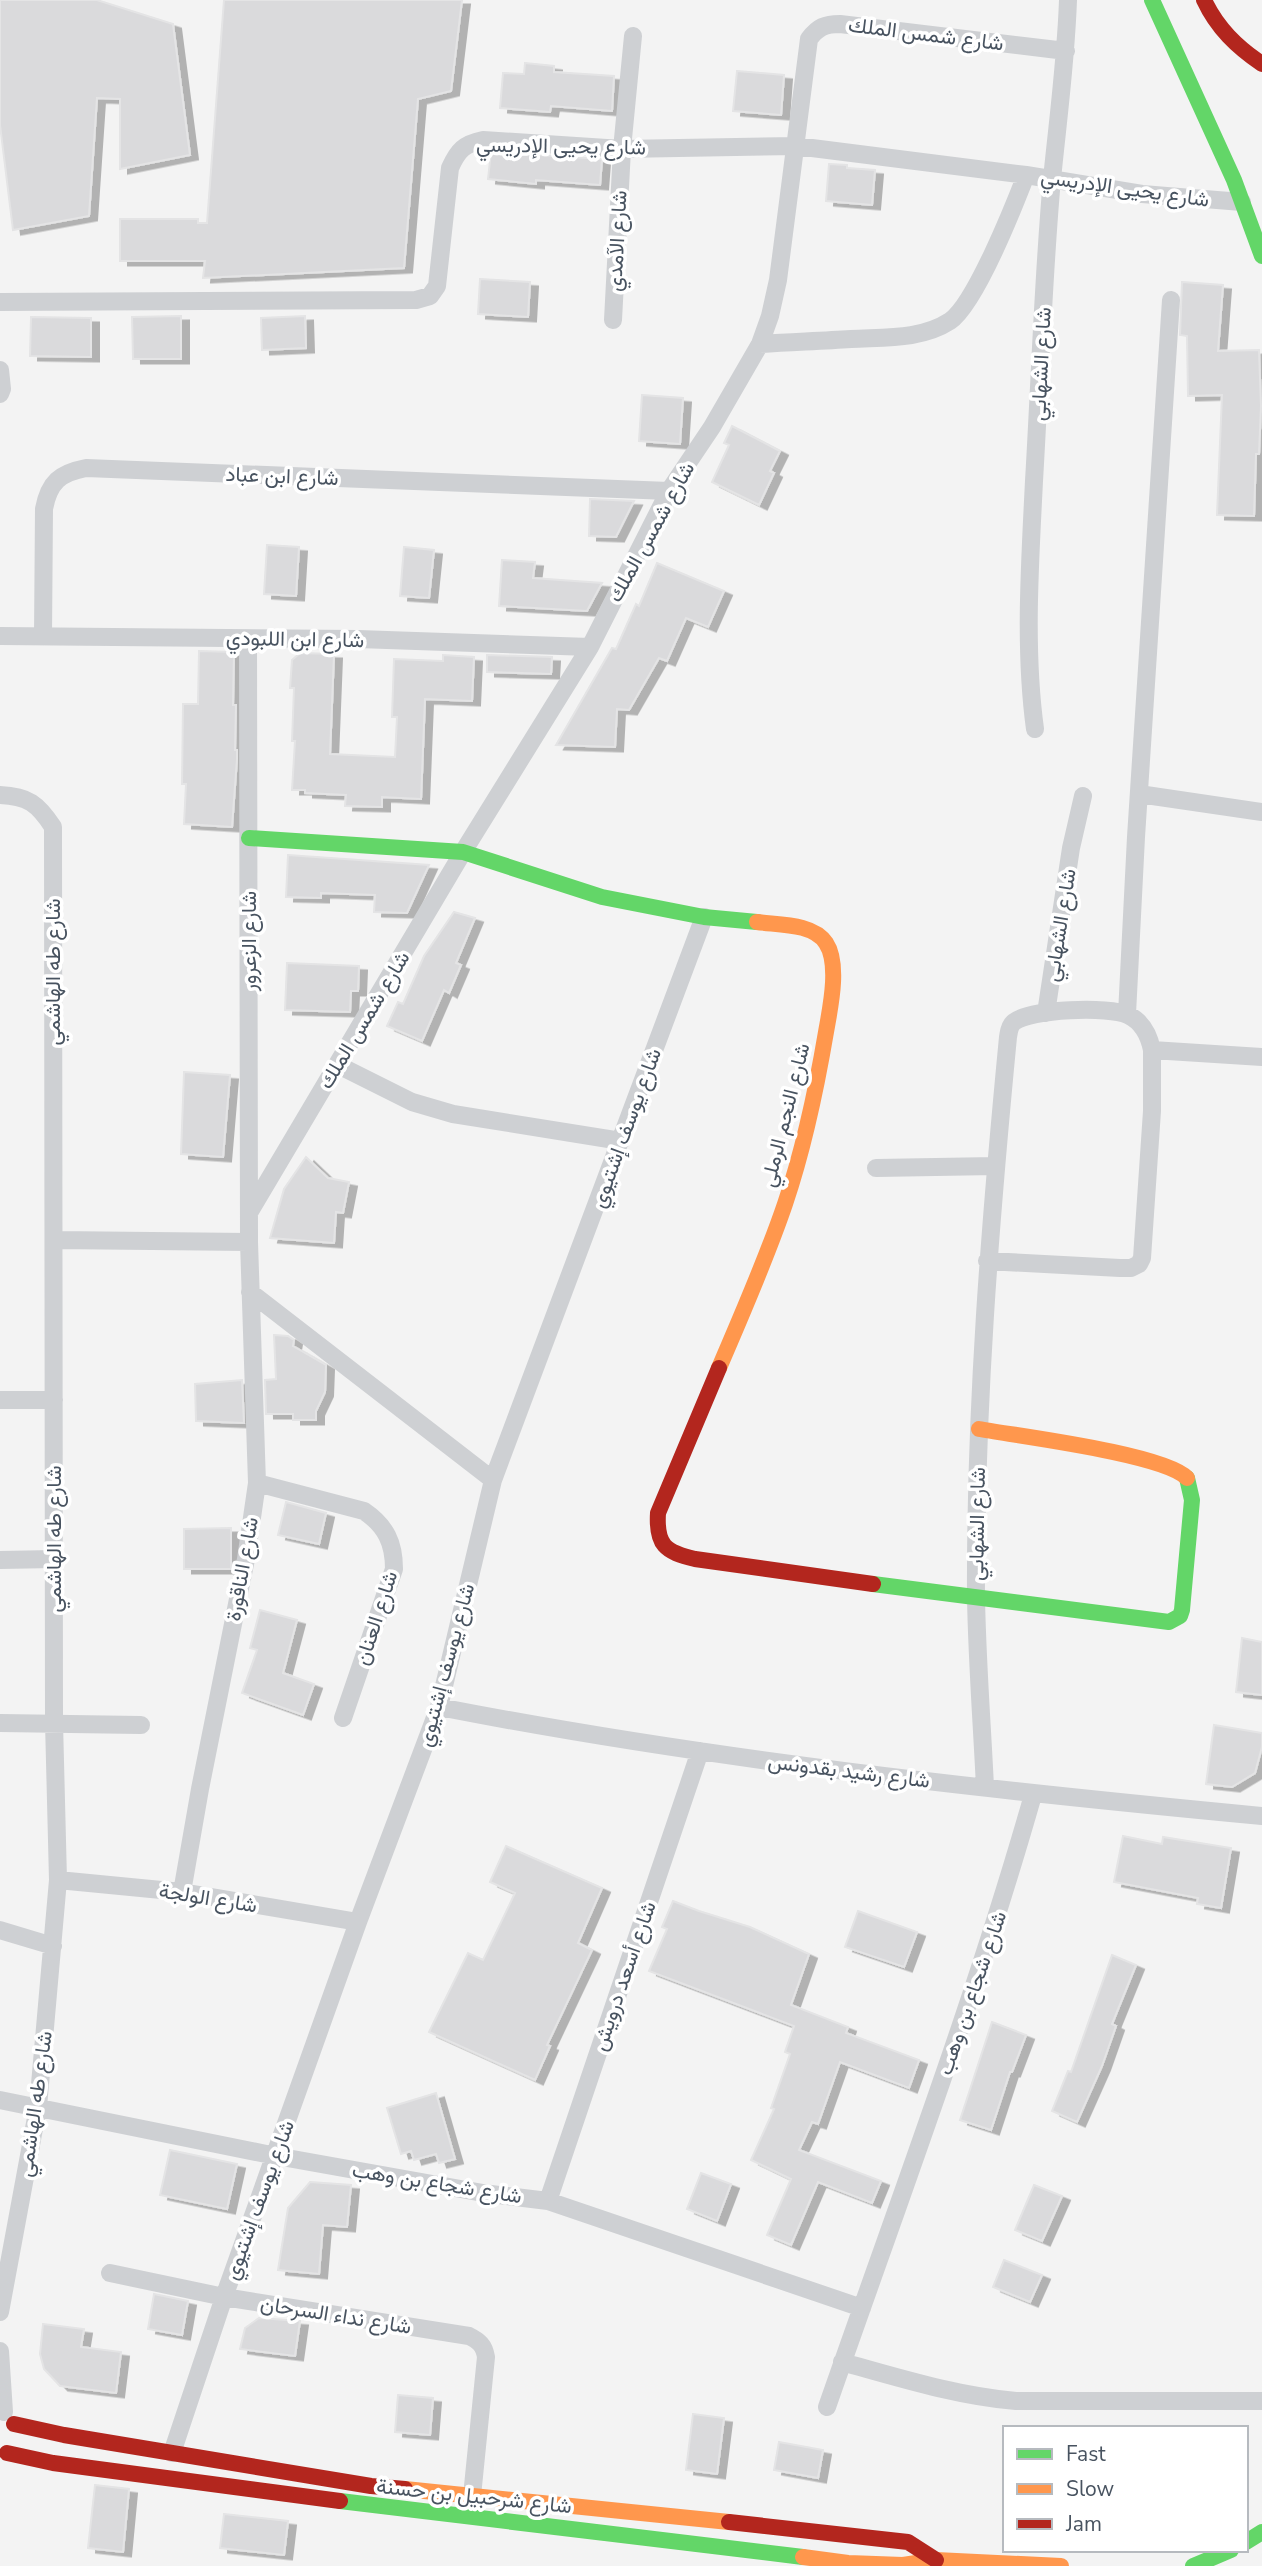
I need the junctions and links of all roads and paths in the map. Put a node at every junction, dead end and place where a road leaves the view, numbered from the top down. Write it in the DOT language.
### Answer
graph roads {
  1 [pos="1068,0"];
  2 [pos="1152,0"];
  3 [pos="1204,0"];
  4 [pos="633,36"];
  5 [pos="1066,51"];
  6 [pos="1262,64"];
  7 [pos="796,146"];
  8 [pos="622,149"];
  9 [pos="1026,175"];
  10 [pos="1052,180"];
  11 [pos="1242,202"];
  12 [pos="1262,256"];
  13 [pos="1171,300"];
  14 [pos="0,302"];
  15 [pos="612,320"];
  16 [pos="760,344"];
  17 [pos="0,370"];
  18 [pos="0,394"];
  19 [pos="669,491"];
  20 [pos="0,636"];
  21 [pos="43,636"];
  22 [pos="248,639"];
  23 [pos="590,647"];
  24 [pos="1035,729"];
  25 [pos="1139,794"];
  26 [pos="0,795"];
  27 [pos="1083,796"];
  28 [pos="1262,812"];
  29 [pos="249,838"];
  30 [pos="463,852"];
  31 [pos="704,917"];
  32 [pos="1046,1013"];
  33 [pos="1127,1014"];
  34 [pos="1152,1050"];
  35 [pos="1262,1057"];
  36 [pos="338,1065"];
  37 [pos="621,1142"];
  38 [pos="995,1166"];
  39 [pos="876,1168"];
  40 [pos="249,1213"];
  41 [pos="55,1240"];
  42 [pos="249,1242"];
  43 [pos="987,1261"];
  44 [pos="250,1292"];
  45 [pos="0,1400"];
  46 [pos="54,1400"];
  47 [pos="979,1429"];
  48 [pos="494,1480"];
  49 [pos="257,1483"];
  50 [pos="55,1559"];
  51 [pos="0,1560"];
  52 [pos="976,1599"];
  53 [pos="439,1707"];
  54 [pos="342,1718"];
  55 [pos="54,1722"];
  56 [pos="0,1723"];
  57 [pos="141,1725"];
  58 [pos="700,1751"];
  59 [pos="985,1787"];
  60 [pos="1033,1795"];
  61 [pos="1262,1816"];
  62 [pos="58,1880"];
  63 [pos="183,1892"];
  64 [pos="359,1922"];
  65 [pos="0,1930"];
  66 [pos="53,1946"];
  67 [pos="0,2100"];
  68 [pos="38,2107"];
  69 [pos="276,2156"];
  70 [pos="548,2201"];
  71 [pos="4,2261"];
  72 [pos="110,2273"];
  73 [pos="224,2297"];
  74 [pos="862,2308"];
  75 [pos="0,2312"];
  76 [pos="0,2351"];
  77 [pos="842,2362"];
  78 [pos="1262,2401"];
  79 [pos="827,2407"];
  80 [pos="6,2415"];
  81 [pos="172,2453"];
  82 [pos="2,2457"];
  83 [pos="472,2496"];
  84 [pos="1226,2552"];
  85 [pos="936,2563"];
  86 [pos="850,2564"];
  87 [pos="1060,2566"];
  88 [pos="1193,2566"];
  1 -- 5 [label="street, شارع الشهابي"];
  2 -- 11 [label="main road"];
  3 -- 6 [label="main road"];
  4 -- 8 [label="street, شارع الآمدي"];
  5 -- 7 [label="street, شارع شمس الملك"];
  5 -- 10 [label="street, شارع الشهابي"];
  7 -- 8 [label="street, شارع يحيى الإدريسي"];
  7 -- 9 [label="street, شارع يحيى الإدريسي"];
  7 -- 16 [label="street, شارع شمس الملك"];
  8 -- 14 [label="street, شارع يحيى الإدريسي"];
  8 -- 15 [label="street, شارع الآمدي"];
  9 -- 10 [label="street, شارع يحيى الإدريسي"];
  9 -- 16 [label="street"];
  10 -- 11 [label="street, شارع يحيى الإدريسي"];
  10 -- 24 [label="street, شارع الشهابي"];
  11 -- 12 [label="main road"];
  13 -- 25 [label="street"];
  16 -- 19 [label="street, شارع شمس الملك"];
  17 -- 18 [label="street"];
  19 -- 21 [label="street, شارع ابن عباد"];
  19 -- 23 [label="street, شارع شمس الملك"];
  20 -- 21 [label="street, شارع ابن اللبودي"];
  21 -- 22 [label="street, شارع ابن اللبودي"];
  22 -- 23 [label="street, شارع ابن اللبودي"];
  22 -- 29 [label="street, شارع الزعرور"];
  23 -- 30 [label="street, شارع شمس الملك"];
  25 -- 28 [label="street"];
  25 -- 33 [label="street"];
  26 -- 41 [label="street, شارع طه الهاشمي"];
  27 -- 32 [label="street, شارع الشهابي"];
  29 -- 30 [label="main road, شارع النجم الرملي"];
  29 -- 40 [label="street, شارع الزعرور"];
  30 -- 31 [label="main road, شارع النجم الرملي"];
  30 -- 36 [label="street, شارع شمس الملك"];
  31 -- 37 [label="street, شارع يوسف إشتيوي"];
  31 -- 52 [label="main road, شارع النجم الرملي"];
  32 -- 33 [label="street, شارع الشهابي"];
  32 -- 38 [label="street, شارع الشهابي"];
  33 -- 34 [label="street"];
  34 -- 35 [label="street"];
  34 -- 43 [label="street"];
  36 -- 37 [label="street"];
  36 -- 40 [label="street, شارع شمس الملك"];
  37 -- 48 [label="street, شارع يوسف إشتيوي"];
  38 -- 39 [label="street"];
  38 -- 43 [label="street, شارع الشهابي"];
  40 -- 42 [label="street, شارع الزعرور"];
  41 -- 42 [label="street"];
  41 -- 46 [label="street, شارع طه الهاشمي"];
  42 -- 44 [label="street, شارع الناقورة"];
  43 -- 47 [label="street, شارع الشهابي"];
  44 -- 48 [label="street"];
  44 -- 49 [label="street, شارع الناقورة"];
  45 -- 46 [label="street"];
  46 -- 50 [label="street, شارع طه الهاشمي"];
  47 -- 52 [label="street, شارع الشهابي"];
  47 -- 52 [label="main road, شارع النجم الرملي"];
  48 -- 53 [label="street, شارع يوسف إشتيوي"];
  49 -- 54 [label="street, شارع العنان"];
  49 -- 63 [label="street, شارع الناقورة"];
  50 -- 51 [label="street"];
  50 -- 55 [label="street, شارع طه الهاشمي"];
  52 -- 59 [label="street, شارع الشهابي"];
  53 -- 58 [label="street, شارع رشيد بقدونس"];
  53 -- 64 [label="street, شارع يوسف إشتيوي"];
  55 -- 56 [label="street"];
  55 -- 57 [label="street"];
  55 -- 62 [label="street, شارع طه الهاشمي"];
  58 -- 59 [label="street, شارع رشيد بقدونس"];
  58 -- 70 [label="street, شارع أسعد درويش"];
  59 -- 60 [label="street, شارع رشيد بقدونس"];
  60 -- 61 [label="street, شارع رشيد بقدونس"];
  60 -- 74 [label="street, شارع شجاع بن وهب"];
  62 -- 63 [label="street, شارع الولجة"];
  62 -- 66 [label="street, شارع طه الهاشمي"];
  63 -- 64 [label="street, شارع الولجة"];
  64 -- 69 [label="street, شارع يوسف إشتيوي"];
  65 -- 66 [label="street"];
  66 -- 68 [label="street, شارع طه الهاشمي"];
  67 -- 68 [label="street, شارع شجاع بن وهب"];
  68 -- 69 [label="street, شارع شجاع بن وهب"];
  68 -- 71 [label="street, شارع طه الهاشمي"];
  69 -- 70 [label="street, شارع شجاع بن وهب"];
  69 -- 73 [label="street, شارع يوسف إشتيوي"];
  70 -- 74 [label="street, شارع شجاع بن وهب"];
  71 -- 75 [label="street, شارع طه الهاشمي"];
  72 -- 73 [label="street, شارع نداء السرحان"];
  73 -- 81 [label="street, شارع يوسف إشتيوي"];
  73 -- 83 [label="street, شارع نداء السرحان"];
  74 -- 77 [label="street, شارع شجاع بن وهب"];
  76 -- 80 [label="street"];
  77 -- 78 [label="street"];
  77 -- 79 [label="street, شارع شجاع بن وهب"];
  80 -- 81 [label="main road, شارع شرحبيل بن حسنة"];
  80 -- 82 [label="main road"];
  81 -- 83 [label="main road, شارع شرحبيل بن حسنة"];
  82 -- 86 [label="main road, شارع شرحبيل بن حسنة"];
  83 -- 85 [label="main road, شارع شرحبيل بن حسنة"];
  84 -- 88 [label="main road"];
  85 -- 86 [label="main road, شارع شرحبيل بن حسنة"];
  85 -- 87 [label="main road, شارع شرحبيل بن حسنة"];
}
